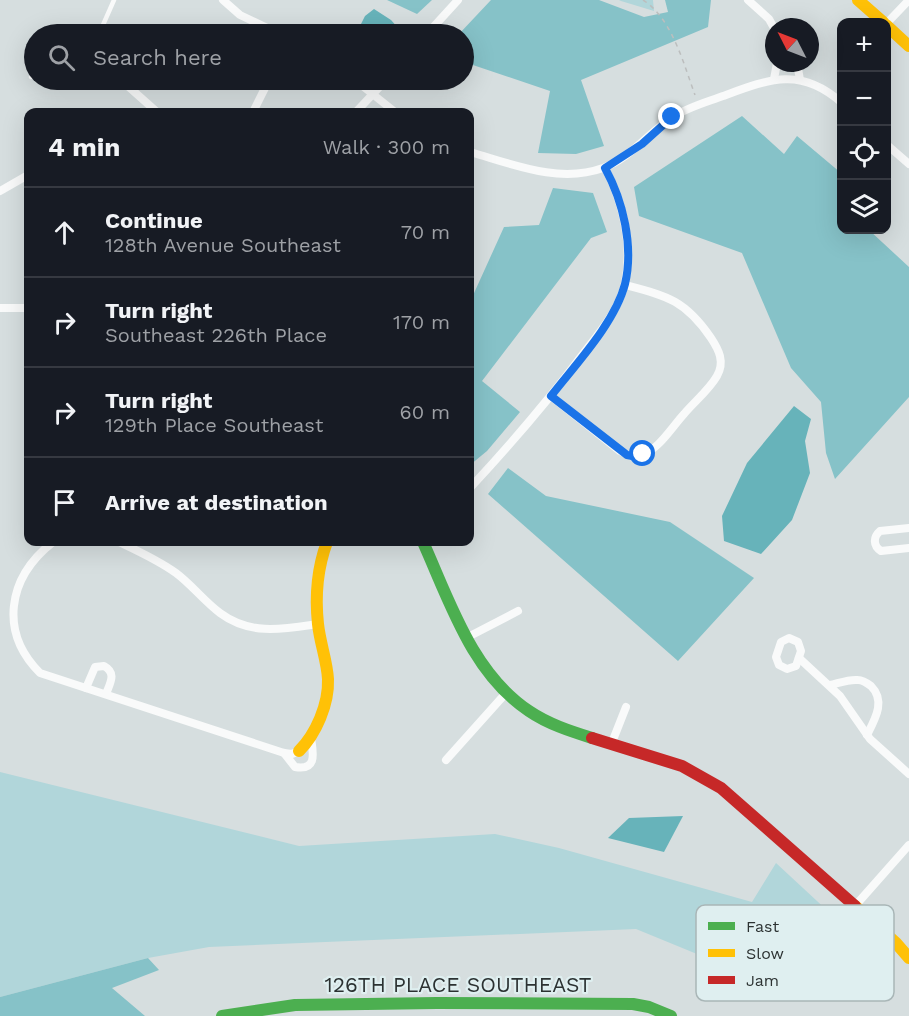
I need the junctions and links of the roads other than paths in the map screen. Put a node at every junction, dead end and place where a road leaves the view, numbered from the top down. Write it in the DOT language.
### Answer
graph roads {
  1 [pos="114,0"];
  2 [pos="223,0"];
  3 [pos="458,0"];
  4 [pos="748,0"];
  5 [pos="858,0"];
  6 [pos="909,0"];
  7 [pos="768,18"];
  8 [pos="878,18"];
  9 [pos="891,18"];
  10 [pos="103,24"];
  11 [pos="259,24"];
  12 [pos="435,24"];
  13 [pos="891,30"];
  14 [pos="909,46"];
  15 [pos="775,72"];
  16 [pos="799,72"];
  17 [pos="774,79"];
  18 [pos="800,80"];
  19 [pos="132,90"];
  20 [pos="264,90"];
  21 [pos="368,90"];
  22 [pos="377,90"];
  23 [pos="373,94"];
  24 [pos="837,99"];
  25 [pos="152,108"];
  26 [pos="255,108"];
  27 [pos="360,108"];
  28 [pos="390,108"];
  29 [pos="891,148"];
  30 [pos="474,153"];
  31 [pos="909,164"];
  32 [pos="605,168"];
  33 [pos="24,178"];
  34 [pos="0,191"];
  35 [pos="625,285"];
  36 [pos="0,308"];
  37 [pos="24,308"];
  38 [pos="551,396"];
  39 [pos="474,483"];
  40 [pos="909,528"];
  41 [pos="48,546"];
  42 [pos="127,546"];
  43 [pos="325,546"];
  44 [pos="425,546"];
  45 [pos="909,548"];
  46 [pos="6,598"];
  47 [pos="518,611"];
  48 [pos="318,624"];
  49 [pos="466,638"];
  50 [pos="10,645"];
  51 [pos="800,658"];
  52 [pos="830,685"];
  53 [pos="86,688"];
  54 [pos="506,693"];
  55 [pos="106,694"];
  56 [pos="626,707"];
  57 [pos="867,735"];
  58 [pos="311,738"];
  59 [pos="611,745"];
  60 [pos="299,751"];
  61 [pos="284,753"];
  62 [pos="446,760"];
  63 [pos="909,774"];
  64 [pos="909,845"];
  65 [pos="854,905"];
  66 [pos="856,905"];
  67 [pos="894,941"];
  68 [pos="909,958"];
  69 [pos="268,1013"];
  70 [pos="222,1016"];
  71 [pos="671,1016"];
  1 -- 10 [label="lane"];
  2 -- 11 [label="street"];
  3 -- 12 [label="street"];
  4 -- 7 [label="street"];
  5 -- 8 [label="street"];
  6 -- 9 [label="street"];
  13 -- 14 [label="street"];
  15 -- 17 [label="street"];
  16 -- 18 [label="street"];
  17 -- 18 [label="street"];
  17 -- 32 [label="street"];
  18 -- 24 [label="street"];
  19 -- 25 [label="street"];
  20 -- 26 [label="street"];
  21 -- 23 [label="street"];
  22 -- 23 [label="street"];
  23 -- 27 [label="street"];
  23 -- 28 [label="street"];
  29 -- 31 [label="street"];
  30 -- 32 [label="street"];
  32 -- 35 [label="street"];
  33 -- 34 [label="street"];
  35 -- 38 [label="street"];
  35 -- 38 [label="street"];
  36 -- 37 [label="street"];
  38 -- 39 [label="street"];
  40 -- 45 [label="street"];
  41 -- 46 [label="street"];
  42 -- 48 [label="street"];
  43 -- 48 [label="street"];
  44 -- 49 [label="street"];
  47 -- 49 [label="street"];
  48 -- 58 [label="street"];
  49 -- 54 [label="street"];
  50 -- 53 [label="street"];
  51 -- 52 [label="street"];
  52 -- 57 [label="street"];
  52 -- 57 [label="street"];
  53 -- 55 [label="street"];
  53 -- 55 [label="street"];
  54 -- 59 [label="street"];
  54 -- 62 [label="street"];
  55 -- 61 [label="street"];
  56 -- 59 [label="street"];
  57 -- 63 [label="street"];
  58 -- 60 [label="street"];
  58 -- 61 [label="street"];
  59 -- 65 [label="street"];
  60 -- 61 [label="street"];
  64 -- 66 [label="street"];
  67 -- 68 [label="street"];
  69 -- 70 [label="street, 126TH PLACE SOUTHEAST"];
  69 -- 71 [label="street, 126TH PLACE SOUTHEAST"];
}
